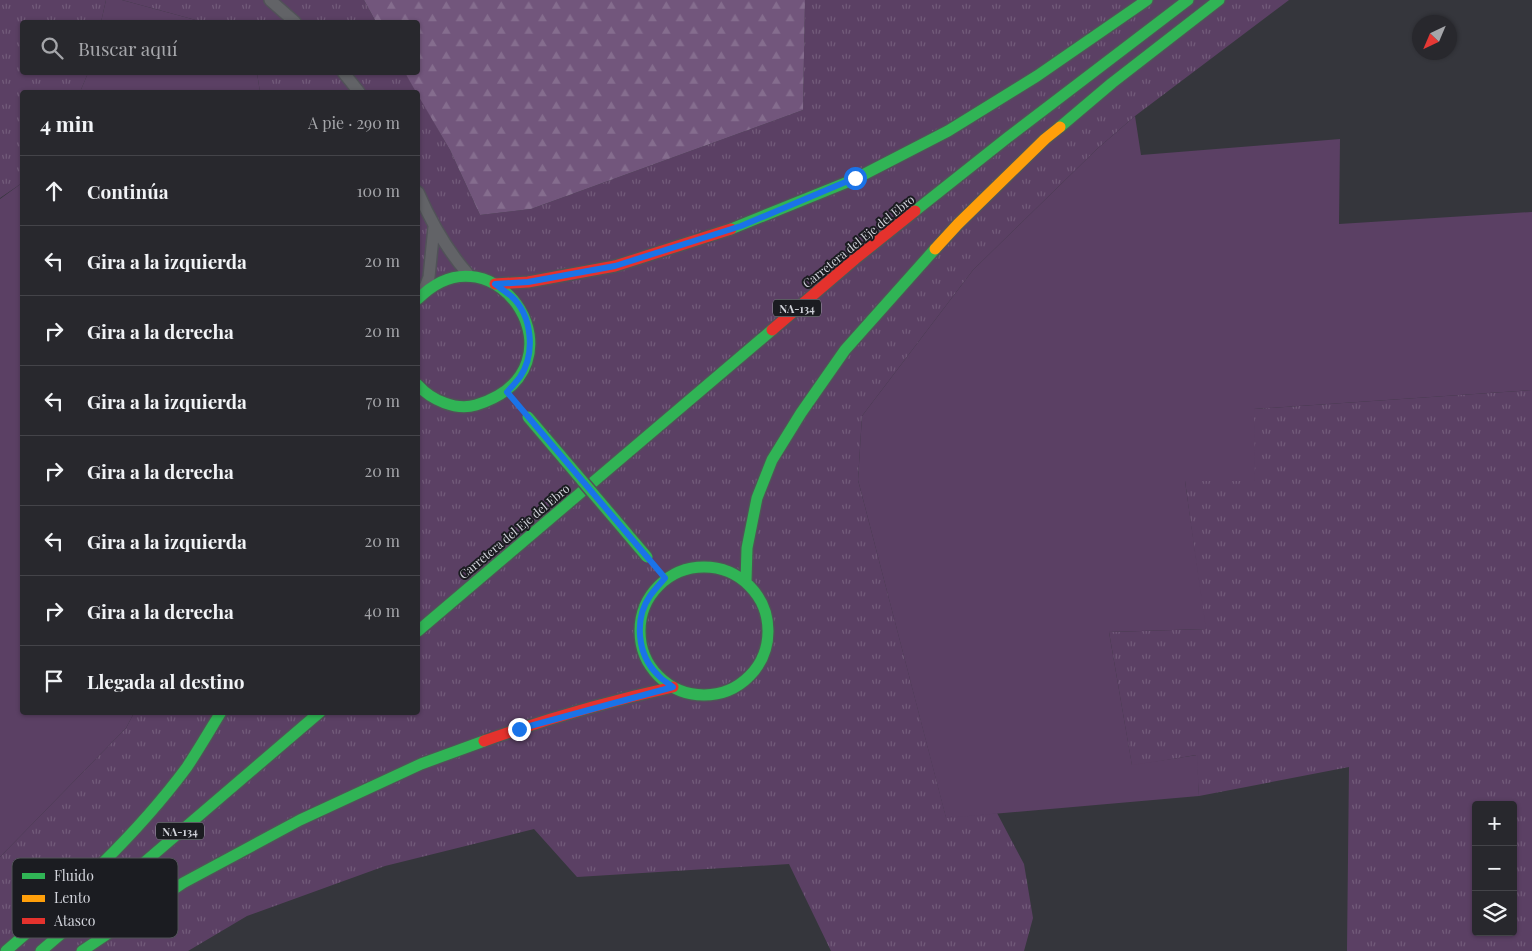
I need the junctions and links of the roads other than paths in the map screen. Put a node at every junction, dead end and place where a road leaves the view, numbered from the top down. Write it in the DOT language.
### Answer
graph roads {
  1 [pos="270,0"];
  2 [pos="1147,0"];
  3 [pos="1188,0"];
  4 [pos="1219,0"];
  5 [pos="293,20"];
  6 [pos="345,75"];
  7 [pos="357,90"];
  8 [pos="420,196"];
  9 [pos="434,227"];
  10 [pos="471,277"];
  11 [pos="495,284"];
  12 [pos="420,296"];
  13 [pos="420,387"];
  14 [pos="526,414"];
  15 [pos="656,568"];
  16 [pos="746,581"];
  17 [pos="420,629"];
  18 [pos="673,687"];
  19 [pos="219,715"];
  20 [pos="316,715"];
  21 [pos="107,858"];
  22 [pos="149,858"];
  23 [pos="178,886"];
  24 [pos="21,938"];
  25 [pos="56,938"];
  26 [pos="101,938"];
  27 [pos="6,951"];
  28 [pos="41,951"];
  29 [pos="82,951"];
  1 -- 5 [label="lane"];
  2 -- 11 [label="main road"];
  3 -- 17 [label="main road, Carretera del Eje del Ebro / NA-134"];
  4 -- 16 [label="main road"];
  6 -- 7 [label="lane"];
  8 -- 9 [label="lane"];
  9 -- 10 [label="lane"];
  9 -- 12 [label="lane"];
  10 -- 11 [label="main road"];
  10 -- 12 [label="main road"];
  11 -- 13 [label="main road"];
  14 -- 15 [label="main road, bridge"];
  15 -- 16 [label="main road"];
  15 -- 18 [label="main road"];
  16 -- 18 [label="main road"];
  18 -- 23 [label="main road"];
  19 -- 21 [label="main road"];
  20 -- 22 [label="main road, NA-134"];
  24 -- 27 [label="main road"];
  25 -- 28 [label="main road, NA-134"];
  26 -- 29 [label="main road"];
}
